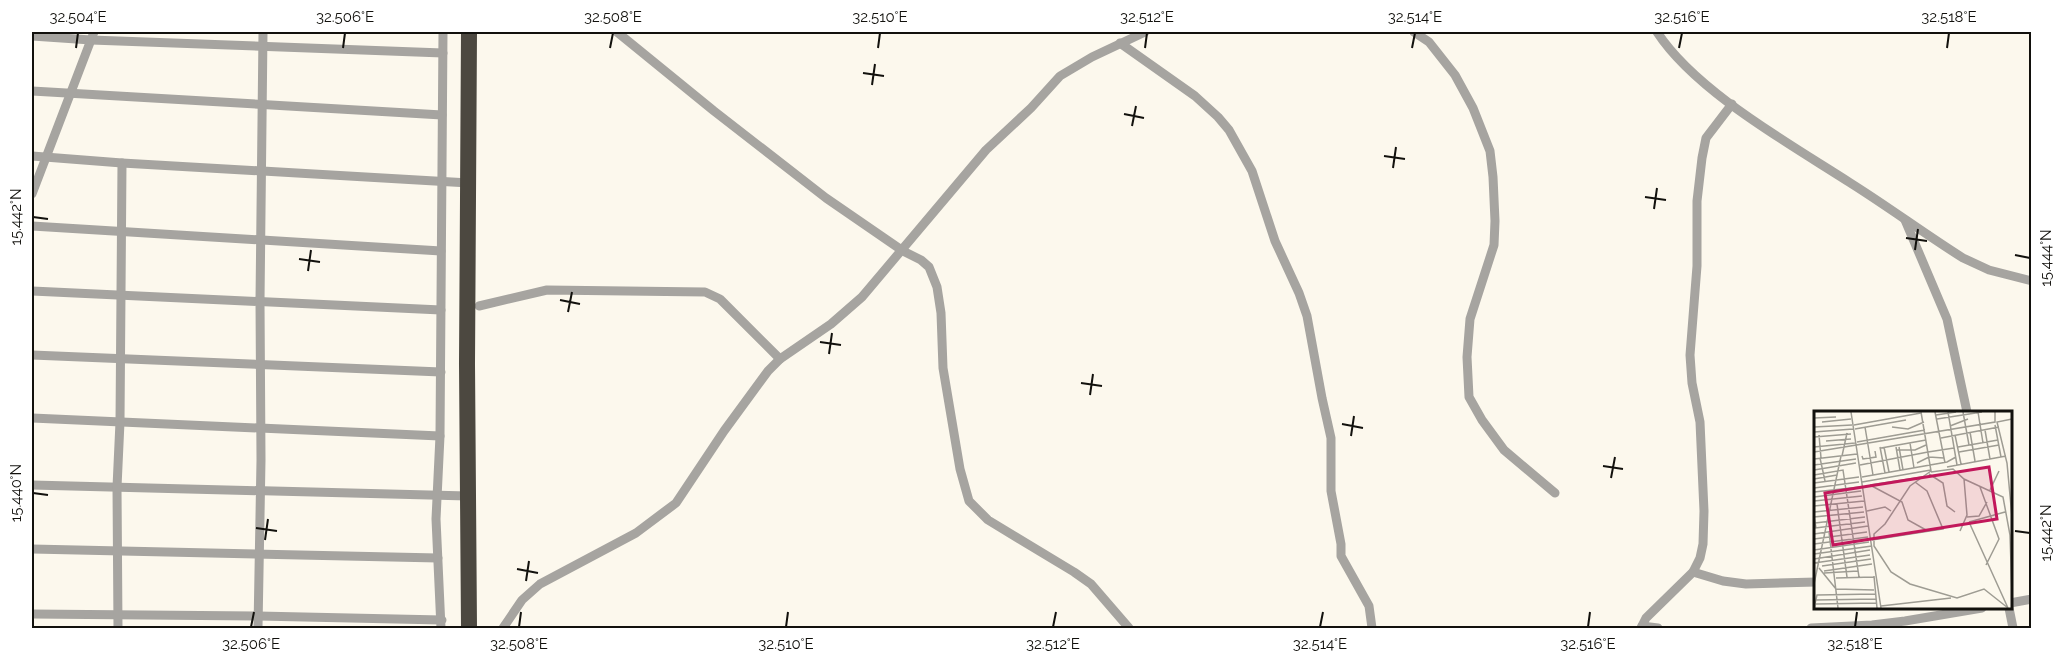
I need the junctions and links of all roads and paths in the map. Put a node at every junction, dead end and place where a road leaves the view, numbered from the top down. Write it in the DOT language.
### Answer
graph roads {
  1 [pos="263,32"];
  2 [pos="443,32"];
  3 [pos="469,32"];
  4 [pos="479,32"];
  5 [pos="617,32"];
  6 [pos="1144,32"];
  7 [pos="1414,32"];
  8 [pos="1657,32"];
  9 [pos="32,36"];
  10 [pos="93,36"];
  11 [pos="1120,43"];
  12 [pos="263,46"];
  13 [pos="443,53"];
  14 [pos="32,91"];
  15 [pos="70,93"];
  16 [pos="1732,104"];
  17 [pos="262,105"];
  18 [pos="442,115"];
  19 [pos="32,156"];
  20 [pos="45,157"];
  21 [pos="122,163"];
  22 [pos="261,171"];
  23 [pos="442,181"];
  24 [pos="470,183"];
  25 [pos="32,194"];
  26 [pos="1905,220"];
  27 [pos="32,226"];
  28 [pos="120,232"];
  29 [pos="260,240"];
  30 [pos="441,251"];
  31 [pos="903,251"];
  32 [pos="2031,280"];
  33 [pos="32,291"];
  34 [pos="120,295"];
  35 [pos="260,302"];
  36 [pos="479,306"];
  37 [pos="441,310"];
  38 [pos="32,355"];
  39 [pos="120,359"];
  40 [pos="780,359"];
  41 [pos="260,365"];
  42 [pos="441,372"];
  43 [pos="1966,411"];
  44 [pos="32,418"];
  45 [pos="120,422"];
  46 [pos="261,427"];
  47 [pos="441,436"];
  48 [pos="32,485"];
  49 [pos="117,487"];
  50 [pos="261,491"];
  51 [pos="1555,493"];
  52 [pos="437,496"];
  53 [pos="468,496"];
  54 [pos="32,549"];
  55 [pos="118,551"];
  56 [pos="258,554"];
  57 [pos="438,558"];
  58 [pos="1693,572"];
  59 [pos="1814,582"];
  60 [pos="2031,599"];
  61 [pos="2012,603"];
  62 [pos="1976,609"];
  63 [pos="2009,609"];
  64 [pos="32,614"];
  65 [pos="118,615"];
  66 [pos="258,616"];
  67 [pos="442,624"];
  68 [pos="1642,627"];
  69 [pos="118,628"];
  70 [pos="258,628"];
  71 [pos="469,628"];
  72 [pos="478,628"];
  73 [pos="503,628"];
  74 [pos="1129,628"];
  75 [pos="1372,628"];
  76 [pos="1658,628"];
  77 [pos="1811,628"];
  78 [pos="2013,628"];
  1 -- 12 [label="street"];
  2 -- 13 [label="street"];
  3 -- 24 [label="highway"];
  4 -- 36 [label="highway"];
  5 -- 31 [label="street"];
  6 -- 11 [label="street"];
  7 -- 51 [label="street"];
  8 -- 16 [label="street"];
  9 -- 10 [label="street"];
  10 -- 12 [label="street"];
  10 -- 15 [label="street"];
  11 -- 31 [label="street"];
  11 -- 75 [label="street"];
  12 -- 13 [label="street"];
  12 -- 17 [label="street"];
  13 -- 18 [label="street"];
  14 -- 15 [label="street"];
  15 -- 17 [label="street"];
  15 -- 20 [label="street"];
  16 -- 26 [label="street"];
  16 -- 58 [label="street"];
  17 -- 18 [label="street"];
  17 -- 22 [label="street"];
  18 -- 23 [label="street"];
  19 -- 20 [label="street"];
  20 -- 21 [label="street"];
  20 -- 25 [label="street"];
  21 -- 22 [label="street"];
  21 -- 28 [label="street"];
  22 -- 23 [label="street"];
  22 -- 29 [label="street"];
  23 -- 24 [label="street"];
  23 -- 30 [label="street"];
  24 -- 53 [label="highway"];
  26 -- 32 [label="street"];
  26 -- 43 [label="street"];
  27 -- 28 [label="street"];
  28 -- 29 [label="street"];
  28 -- 34 [label="street"];
  29 -- 30 [label="street"];
  29 -- 35 [label="street"];
  30 -- 37 [label="street"];
  31 -- 40 [label="street"];
  31 -- 74 [label="street"];
  33 -- 34 [label="street"];
  34 -- 35 [label="street"];
  34 -- 39 [label="street"];
  35 -- 37 [label="street"];
  35 -- 41 [label="street"];
  36 -- 40 [label="street"];
  36 -- 72 [label="highway"];
  37 -- 42 [label="street"];
  38 -- 39 [label="street"];
  39 -- 41 [label="street"];
  39 -- 45 [label="street"];
  40 -- 73 [label="street"];
  41 -- 42 [label="street"];
  41 -- 46 [label="street"];
  42 -- 47 [label="street"];
  44 -- 45 [label="street"];
  45 -- 46 [label="street"];
  45 -- 49 [label="street"];
  46 -- 47 [label="street"];
  46 -- 50 [label="street"];
  47 -- 52 [label="street"];
  48 -- 49 [label="street"];
  49 -- 50 [label="street"];
  49 -- 55 [label="street"];
  50 -- 52 [label="street"];
  50 -- 56 [label="street"];
  52 -- 53 [label="street"];
  52 -- 57 [label="street"];
  53 -- 71 [label="highway"];
  54 -- 55 [label="street"];
  55 -- 56 [label="street"];
  55 -- 65 [label="street"];
  56 -- 57 [label="street"];
  56 -- 66 [label="street"];
  57 -- 67 [label="street"];
  58 -- 59 [label="street"];
  58 -- 68 [label="street"];
  60 -- 61 [label="street"];
  62 -- 77 [label="street"];
  63 -- 78 [label="street"];
  64 -- 65 [label="street"];
  65 -- 66 [label="street"];
  65 -- 69 [label="street"];
  66 -- 67 [label="street"];
  66 -- 70 [label="street"];
  68 -- 76 [label="street"];
}
